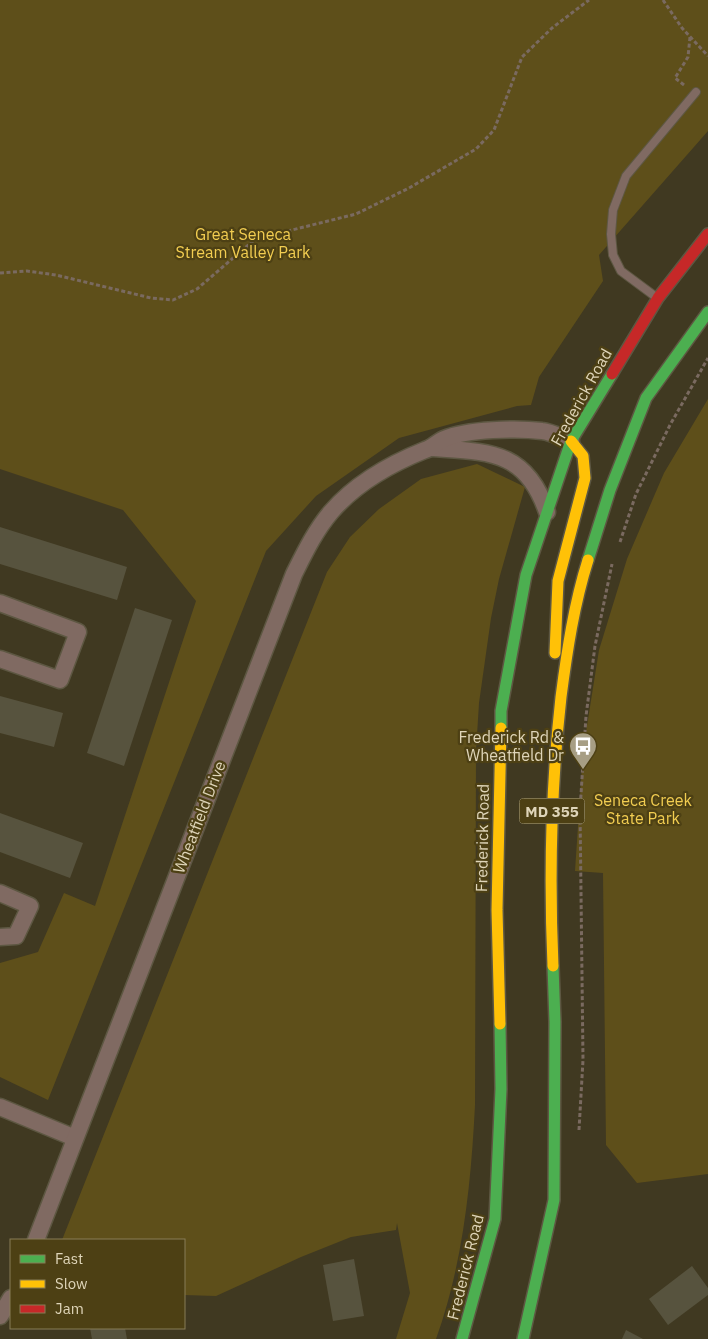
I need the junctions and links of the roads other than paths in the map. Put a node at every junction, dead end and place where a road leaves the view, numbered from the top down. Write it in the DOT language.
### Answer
graph roads {
  1 [pos="696,92"];
  2 [pos="708,234"];
  3 [pos="658,298"];
  4 [pos="708,312"];
  5 [pos="571,441"];
  6 [pos="432,448"];
  7 [pos="547,512"];
  8 [pos="0,603"];
  9 [pos="0,659"];
  10 [pos="555,750"];
  11 [pos="0,893"];
  12 [pos="0,937"];
  13 [pos="0,1107"];
  14 [pos="75,1138"];
  15 [pos="36,1239"];
  16 [pos="10,1300"];
  17 [pos="0,1316"];
  18 [pos="462,1339"];
  19 [pos="523,1339"];
  1 -- 3 [label="lane"];
  2 -- 3 [label="main road, Frederick Road / MD 355"];
  3 -- 5 [label="main road, Frederick Road / MD 355"];
  4 -- 10 [label="main road, MD 355"];
  5 -- 6 [label="street, Wheatfield Drive"];
  5 -- 7 [label="main road, Frederick Road / MD 355"];
  5 -- 10 [label="main road"];
  6 -- 7 [label="street, Wheatfield Drive"];
  6 -- 14 [label="street, Wheatfield Drive"];
  7 -- 18 [label="main road, Frederick Road / MD 355"];
  8 -- 9 [label="street"];
  10 -- 19 [label="main road, MD 355"];
  11 -- 12 [label="street"];
  13 -- 14 [label="street"];
  14 -- 15 [label="street, Wheatfield Drive"];
  16 -- 17 [label="street"];
}
